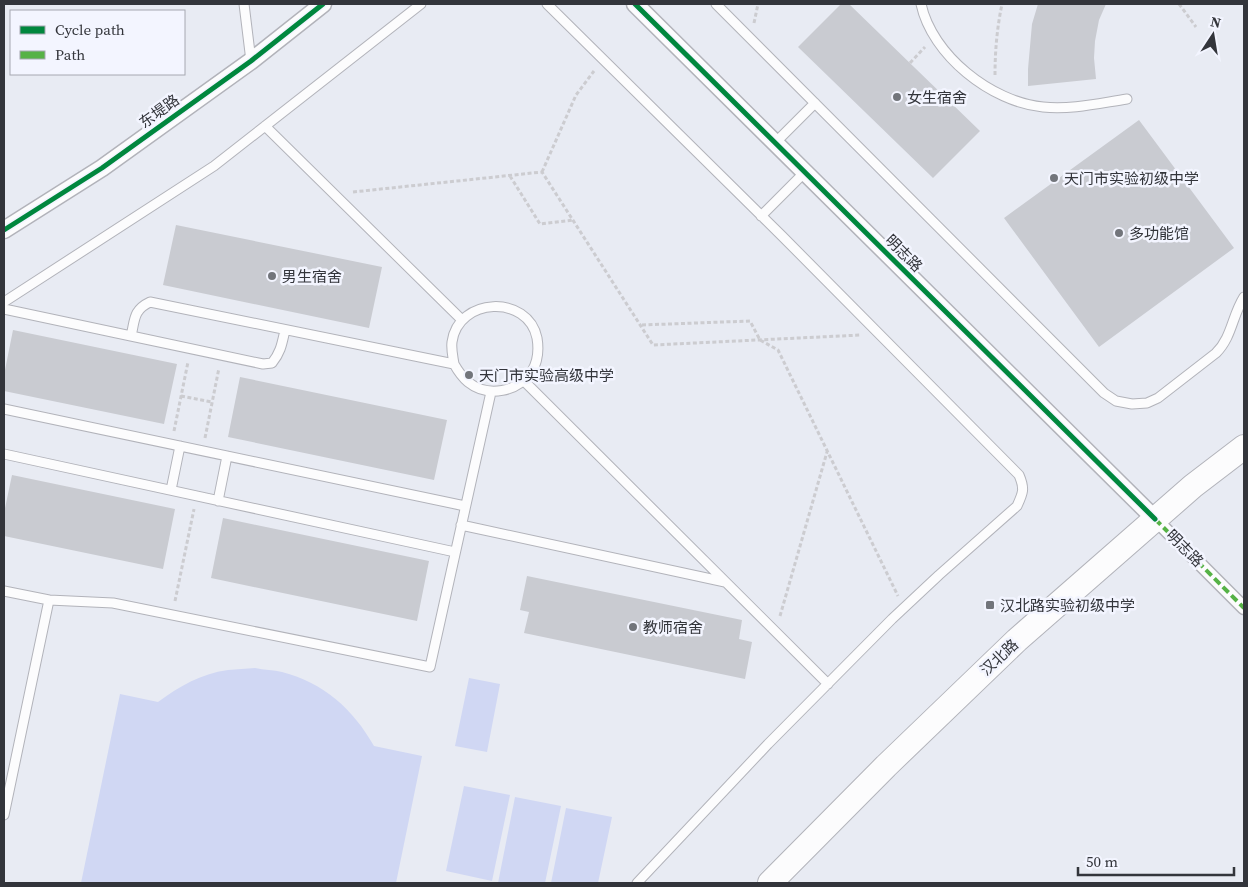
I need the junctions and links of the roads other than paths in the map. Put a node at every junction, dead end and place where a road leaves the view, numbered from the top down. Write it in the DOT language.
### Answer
graph roads {
  1 [pos="244,4"];
  2 [pos="323,4"];
  3 [pos="421,4"];
  4 [pos="547,4"];
  5 [pos="635,4"];
  6 [pos="716,4"];
  7 [pos="920,4"];
  8 [pos="251,61"];
  9 [pos="1127,99"];
  10 [pos="815,104"];
  11 [pos="265,126"];
  12 [pos="775,143"];
  13 [pos="805,172"];
  14 [pos="761,216"];
  15 [pos="4,230"];
  16 [pos="1244,297"];
  17 [pos="4,302"];
  18 [pos="4,309"];
  19 [pos="462,320"];
  20 [pos="285,330"];
  21 [pos="131,336"];
  22 [pos="454,364"];
  23 [pos="524,381"];
  24 [pos="491,392"];
  25 [pos="4,409"];
  26 [pos="176,445"];
  27 [pos="1244,447"];
  28 [pos="4,454"];
  29 [pos="227,456"];
  30 [pos="170,490"];
  31 [pos="218,501"];
  32 [pos="465,506"];
  33 [pos="1155,519"];
  34 [pos="461,525"];
  35 [pos="455,552"];
  36 [pos="726,582"];
  37 [pos="4,590"];
  38 [pos="49,600"];
  39 [pos="1244,608"];
  40 [pos="828,684"];
  41 [pos="4,815"];
  42 [pos="637,883"];
  43 [pos="770,883"];
  1 -- 8 [label="lane"];
  2 -- 8 [label="street, 东堤路"];
  3 -- 11 [label="lane"];
  4 -- 14 [label="lane"];
  5 -- 12 [label="street, 明志路"];
  6 -- 10 [label="lane"];
  7 -- 9 [label="lane"];
  8 -- 15 [label="street, 东堤路"];
  10 -- 12 [label="lane"];
  10 -- 16 [label="lane"];
  11 -- 17 [label="lane"];
  11 -- 19 [label="lane"];
  12 -- 13 [label="street, 明志路"];
  13 -- 14 [label="lane"];
  13 -- 33 [label="street, 明志路"];
  14 -- 40 [label="lane"];
  18 -- 21 [label="lane"];
  19 -- 22 [label="lane"];
  19 -- 23 [label="lane"];
  20 -- 21 [label="lane"];
  20 -- 21 [label="lane"];
  20 -- 22 [label="lane"];
  22 -- 24 [label="lane"];
  23 -- 24 [label="lane"];
  23 -- 36 [label="lane"];
  24 -- 32 [label="lane"];
  25 -- 26 [label="lane"];
  26 -- 29 [label="lane"];
  26 -- 30 [label="lane"];
  27 -- 33 [label="main road, 汉北路"];
  28 -- 30 [label="lane"];
  29 -- 31 [label="lane"];
  29 -- 32 [label="lane"];
  30 -- 31 [label="lane"];
  31 -- 35 [label="lane"];
  32 -- 34 [label="lane"];
  33 -- 39 [label="street, 明志路"];
  33 -- 43 [label="main road, 汉北路"];
  34 -- 35 [label="lane"];
  34 -- 36 [label="lane"];
  35 -- 38 [label="lane"];
  36 -- 40 [label="lane"];
  37 -- 38 [label="lane"];
  38 -- 41 [label="lane"];
  40 -- 42 [label="lane"];
}
